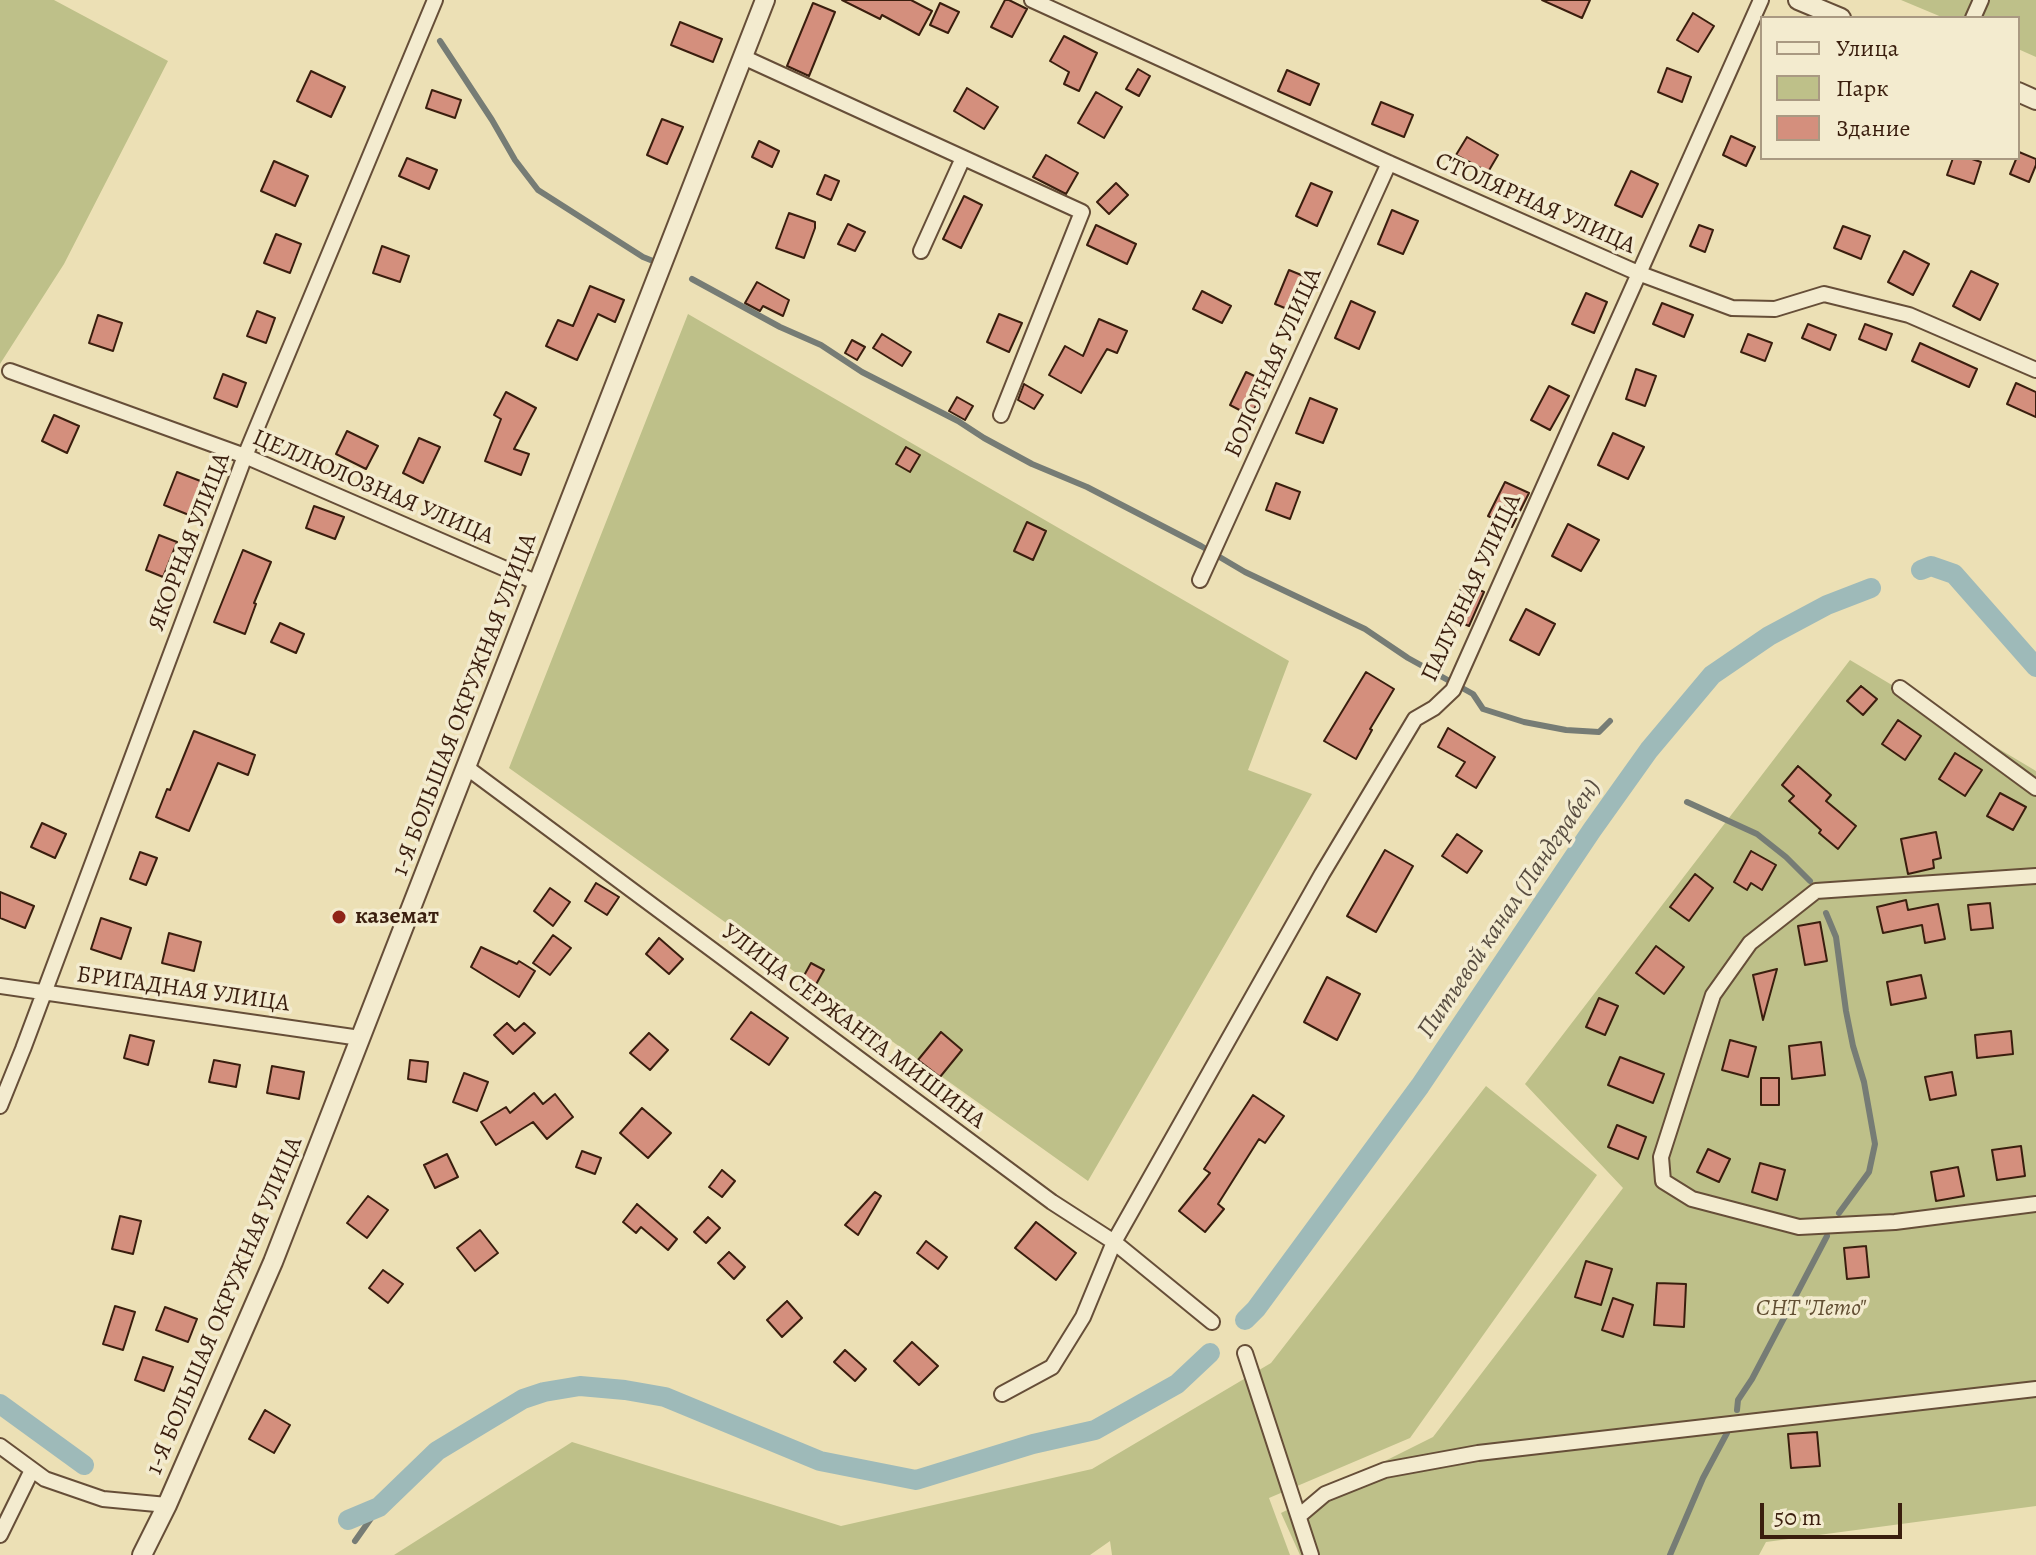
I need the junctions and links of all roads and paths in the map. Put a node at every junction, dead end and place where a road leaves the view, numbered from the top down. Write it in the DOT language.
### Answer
graph roads {
  1 [pos="435,0"];
  2 [pos="765,0"];
  3 [pos="1032,0"];
  4 [pos="1761,0"];
  5 [pos="1798,0"];
  6 [pos="1836,16"];
  7 [pos="743,57"];
  8 [pos="963,158"];
  9 [pos="1389,163"];
  10 [pos="921,251"];
  11 [pos="1638,273"];
  12 [pos="2036,370"];
  13 [pos="10,371"];
  14 [pos="1001,415"];
  15 [pos="245,456"];
  16 [pos="1200,580"];
  17 [pos="538,583"];
  18 [pos="1900,688"];
  19 [pos="466,767"];
  20 [pos="2036,788"];
  21 [pos="2036,876"];
  22 [pos="0,986"];
  23 [pos="44,992"];
  24 [pos="360,1038"];
  25 [pos="0,1106"];
  26 [pos="2036,1204"];
  27 [pos="1114,1242"];
  28 [pos="1212,1322"];
  29 [pos="1245,1353"];
  30 [pos="2036,1389"];
  31 [pos="1002,1394"];
  32 [pos="0,1446"];
  33 [pos="32,1470"];
  34 [pos="167,1505"];
  35 [pos="1299,1516"];
  36 [pos="0,1535"];
  37 [pos="142,1555"];
  38 [pos="1311,1555"];
  1 -- 15 [label="street, ЯКОРНАЯ УЛИЦА"];
  2 -- 7 [label="street, 1-Я БОЛЬШАЯ ОКРУЖНАЯ УЛИЦА"];
  3 -- 9 [label="street, СТОЛЯРНАЯ УЛИЦА"];
  4 -- 11 [label="street, ПАЛУБНАЯ УЛИЦА"];
  5 -- 6 [label="street"];
  7 -- 8 [label="street"];
  7 -- 17 [label="street, 1-Я БОЛЬШАЯ ОКРУЖНАЯ УЛИЦА"];
  8 -- 10 [label="street"];
  8 -- 14 [label="street"];
  9 -- 11 [label="street, СТОЛЯРНАЯ УЛИЦА"];
  9 -- 16 [label="street, БОЛОТНАЯ УЛИЦА"];
  11 -- 12 [label="street, СТОЛЯРНАЯ УЛИЦА"];
  11 -- 27 [label="street, ПАЛУБНАЯ УЛИЦА"];
  13 -- 15 [label="street, ЦЕЛЛЮЛОЗНАЯ УЛИЦА"];
  15 -- 17 [label="street, ЦЕЛЛЮЛОЗНАЯ УЛИЦА"];
  15 -- 23 [label="street, ЯКОРНАЯ УЛИЦА"];
  17 -- 19 [label="street, 1-Я БОЛЬШАЯ ОКРУЖНАЯ УЛИЦА"];
  18 -- 20 [label="street"];
  19 -- 24 [label="street, 1-Я БОЛЬШАЯ ОКРУЖНАЯ УЛИЦА"];
  19 -- 27 [label="street, УЛИЦА СЕРЖАНТА МИШИНА"];
  21 -- 26 [label="street"];
  22 -- 23 [label="street, БРИГАДНАЯ УЛИЦА"];
  23 -- 24 [label="street, БРИГАДНАЯ УЛИЦА"];
  23 -- 25 [label="street, ЯКОРНАЯ УЛИЦА"];
  24 -- 34 [label="street, 1-Я БОЛЬШАЯ ОКРУЖНАЯ УЛИЦА"];
  27 -- 28 [label="street, УЛИЦА СЕРЖАНТА МИШИНА"];
  27 -- 31 [label="street, ПАЛУБНАЯ УЛИЦА"];
  29 -- 35 [label="street"];
  30 -- 35 [label="street"];
  32 -- 33 [label="street"];
  33 -- 34 [label="street"];
  33 -- 36 [label="street"];
  34 -- 37 [label="street, 1-Я БОЛЬШАЯ ОКРУЖНАЯ УЛИЦА"];
  35 -- 38 [label="street"];
}
